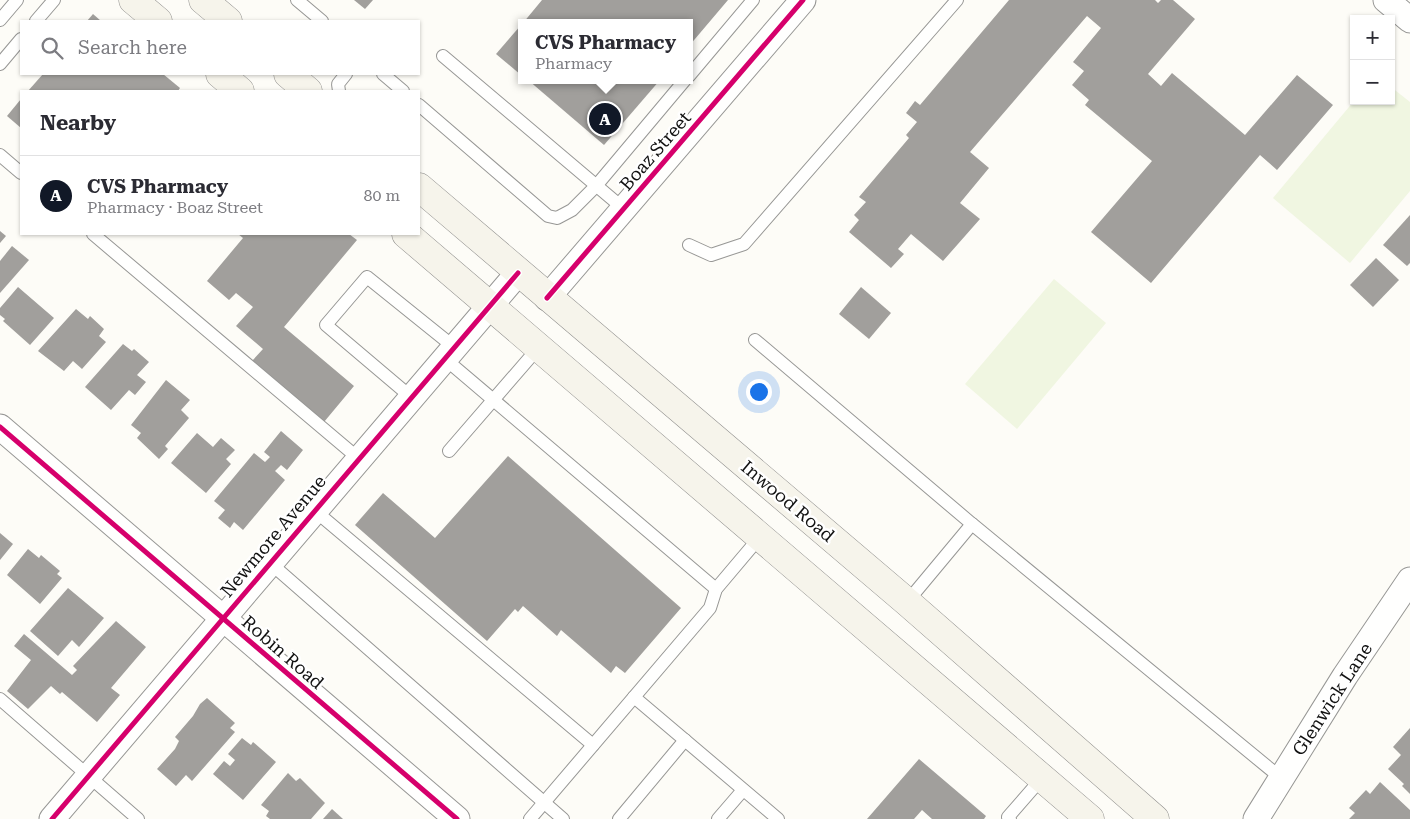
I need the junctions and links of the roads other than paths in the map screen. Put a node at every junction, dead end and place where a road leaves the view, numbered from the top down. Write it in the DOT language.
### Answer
graph roads {
  1 [pos="17,0"];
  2 [pos="54,0"];
  3 [pos="133,0"];
  4 [pos="203,0"];
  5 [pos="297,0"];
  6 [pos="753,0"];
  7 [pos="803,0"];
  8 [pos="957,0"];
  9 [pos="1386,0"];
  10 [pos="0,20"];
  11 [pos="37,20"];
  12 [pos="157,20"];
  13 [pos="227,20"];
  14 [pos="321,20"];
  15 [pos="1410,20"];
  16 [pos="20,40"];
  17 [pos="443,56"];
  18 [pos="0,64"];
  19 [pos="693,71"];
  20 [pos="221,75"];
  21 [pos="289,75"];
  22 [pos="345,75"];
  23 [pos="384,75"];
  24 [pos="682,84"];
  25 [pos="239,90"];
  26 [pos="307,90"];
  27 [pos="339,90"];
  28 [pos="402,90"];
  29 [pos="420,106"];
  30 [pos="0,155"];
  31 [pos="20,172"];
  32 [pos="596,186"];
  33 [pos="420,188"];
  34 [pos="624,208"];
  35 [pos="94,235"];
  36 [pos="407,235"];
  37 [pos="689,245"];
  38 [pos="518,272"];
  39 [pos="547,298"];
  40 [pos="490,305"];
  41 [pos="529,339"];
  42 [pos="755,340"];
  43 [pos="449,352"];
  44 [pos="411,397"];
  45 [pos="494,399"];
  46 [pos="0,427"];
  47 [pos="449,452"];
  48 [pos="358,458"];
  49 [pos="314,510"];
  50 [pos="972,524"];
  51 [pos="760,537"];
  52 [pos="269,562"];
  53 [pos="1410,580"];
  54 [pos="716,589"];
  55 [pos="907,602"];
  56 [pos="222,617"];
  57 [pos="634,697"];
  58 [pos="0,700"];
  59 [pos="685,740"];
  60 [pos="593,745"];
  61 [pos="88,776"];
  62 [pos="1042,778"];
  63 [pos="1281,778"];
  64 [pos="744,790"];
  65 [pos="544,803"];
  66 [pos="52,819"];
  67 [pos="138,819"];
  68 [pos="457,819"];
  69 [pos="530,819"];
  70 [pos="563,819"];
  71 [pos="619,819"];
  72 [pos="718,819"];
  73 [pos="778,819"];
  74 [pos="1010,819"];
  75 [pos="1090,819"];
  76 [pos="1155,819"];
  77 [pos="1256,819"];
  1 -- 10 [label="lane"];
  2 -- 11 [label="lane"];
  3 -- 12 [label="main road"];
  4 -- 13 [label="main road"];
  5 -- 14 [label="lane"];
  6 -- 19 [label="lane"];
  7 -- 34 [label="street, Boaz Street"];
  8 -- 37 [label="lane"];
  9 -- 15 [label="street"];
  16 -- 18 [label="lane"];
  17 -- 32 [label="lane"];
  20 -- 25 [label="main road"];
  21 -- 26 [label="main road"];
  22 -- 27 [label="lane"];
  23 -- 28 [label="lane"];
  24 -- 32 [label="lane"];
  29 -- 32 [label="lane"];
  30 -- 31 [label="lane"];
  32 -- 34 [label="lane"];
  33 -- 38 [label="main road, Inwood Road"];
  34 -- 39 [label="street, Boaz Street"];
  35 -- 48 [label="lane"];
  36 -- 40 [label="main road"];
  38 -- 39 [label="main road, Inwood Road"];
  38 -- 40 [label="street, Newmore Avenue"];
  39 -- 41 [label="main road"];
  39 -- 55 [label="main road, Inwood Road"];
  40 -- 41 [label="main road"];
  40 -- 43 [label="street, Newmore Avenue"];
  41 -- 45 [label="lane"];
  41 -- 51 [label="main road"];
  42 -- 50 [label="lane"];
  43 -- 44 [label="street, Newmore Avenue"];
  43 -- 44 [label="lane"];
  43 -- 45 [label="lane"];
  44 -- 48 [label="street, Newmore Avenue"];
  45 -- 47 [label="lane"];
  45 -- 54 [label="lane"];
  46 -- 56 [label="street, Robin Road"];
  48 -- 49 [label="street, Newmore Avenue"];
  49 -- 52 [label="street, Newmore Avenue"];
  49 -- 60 [label="lane"];
  50 -- 55 [label="lane"];
  50 -- 63 [label="lane"];
  51 -- 54 [label="lane"];
  51 -- 62 [label="main road"];
  52 -- 56 [label="street, Newmore Avenue"];
  52 -- 65 [label="lane"];
  53 -- 63 [label="street, Glenwick Lane"];
  54 -- 57 [label="lane"];
  55 -- 76 [label="main road, Inwood Road"];
  56 -- 61 [label="street, Newmore Avenue"];
  56 -- 68 [label="street, Robin Road"];
  57 -- 59 [label="lane"];
  57 -- 60 [label="lane"];
  58 -- 61 [label="lane"];
  59 -- 64 [label="lane"];
  59 -- 71 [label="lane"];
  60 -- 65 [label="lane"];
  61 -- 66 [label="street, Newmore Avenue"];
  61 -- 67 [label="lane"];
  62 -- 74 [label="lane"];
  62 -- 75 [label="main road"];
  63 -- 77 [label="street, Glenwick Lane"];
  64 -- 72 [label="lane"];
  64 -- 73 [label="lane"];
  65 -- 69 [label="lane"];
  65 -- 70 [label="lane"];
}
